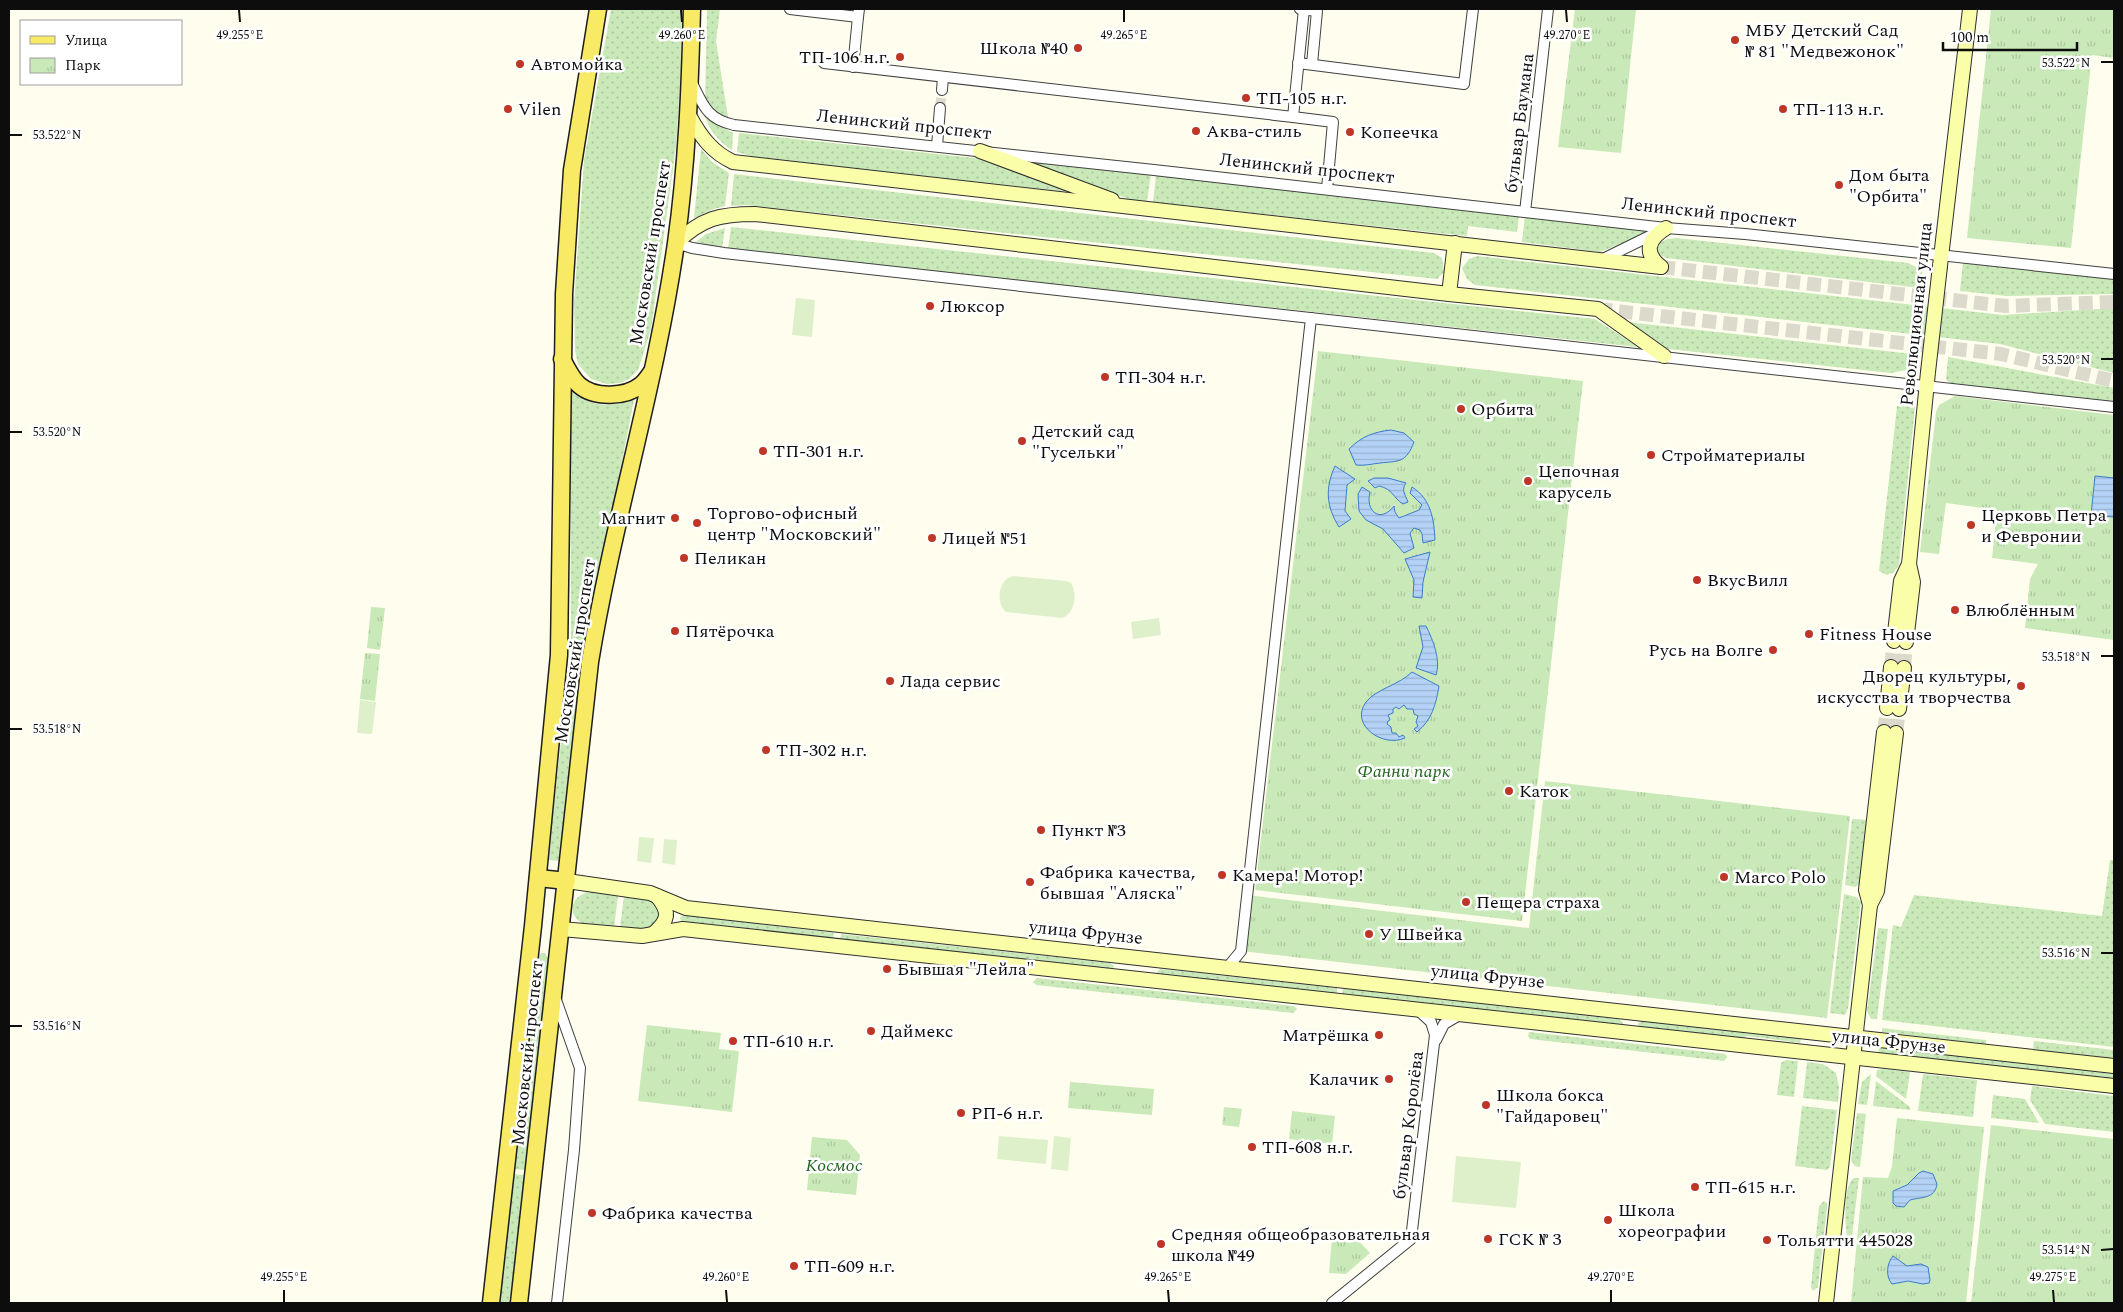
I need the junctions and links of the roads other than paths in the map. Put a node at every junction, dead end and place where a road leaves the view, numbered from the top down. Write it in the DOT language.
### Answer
graph roads {
  1 [pos="598,9"];
  2 [pos="692,9"];
  3 [pos="790,9"];
  4 [pos="1300,9"];
  5 [pos="1304,9"];
  6 [pos="1473,9"];
  7 [pos="1548,9"];
  8 [pos="1970,9"];
  9 [pos="858,13"];
  10 [pos="824,63"];
  11 [pos="1298,63"];
  12 [pos="1312,64"];
  13 [pos="853,66"];
  14 [pos="943,77"];
  15 [pos="691,80"];
  16 [pos="942,90"];
  17 [pos="940,108"];
  18 [pos="690,117"];
  19 [pos="1293,118"];
  20 [pos="936,146"];
  21 [pos="980,150"];
  22 [pos="1327,189"];
  23 [pos="1131,207"];
  24 [pos="1525,212"];
  25 [pos="1666,228"];
  26 [pos="676,243"];
  27 [pos="1455,243"];
  28 [pos="1601,260"];
  29 [pos="1941,261"];
  30 [pos="2114,274"];
  31 [pos="1449,294"];
  32 [pos="1311,318"];
  33 [pos="1664,356"];
  34 [pos="562,359"];
  35 [pos="652,371"];
  36 [pos="1927,386"];
  37 [pos="2114,407"];
  38 [pos="1900,642"];
  39 [pos="1898,668"];
  40 [pos="1893,709"];
  41 [pos="1890,732"];
  42 [pos="538,878"];
  43 [pos="567,882"];
  44 [pos="657,896"];
  45 [pos="686,908"];
  46 [pos="533,926"];
  47 [pos="562,929"];
  48 [pos="683,929"];
  49 [pos="653,934"];
  50 [pos="1241,951"];
  51 [pos="1116,956"];
  52 [pos="1162,961"];
  53 [pos="1227,968"];
  54 [pos="1250,970"];
  55 [pos="1113,976"];
  56 [pos="1160,981"];
  57 [pos="554,994"];
  58 [pos="1418,1009"];
  59 [pos="1632,1012"];
  60 [pos="1462,1014"];
  61 [pos="1630,1032"];
  62 [pos="1856,1037"];
  63 [pos="1434,1049"];
  64 [pos="1853,1057"];
  65 [pos="2114,1066"];
  66 [pos="2114,1086"];
  67 [pos="491,1303"];
  68 [pos="520,1303"];
  69 [pos="556,1303"];
  70 [pos="1332,1303"];
  71 [pos="1826,1303"];
  1 -- 34 [label="main road, Московский проспект"];
  2 -- 15 [label="main road, Московский проспект"];
  3 -- 9 [label="street"];
  4 -- 5 [label="street"];
  5 -- 11 [label="street"];
  5 -- 12 [label="street"];
  6 -- 12 [label="street"];
  7 -- 24 [label="street, бульвар Баумана"];
  8 -- 29 [label="main road, Революционная улица"];
  9 -- 13 [label="street"];
  10 -- 13 [label="street"];
  11 -- 12 [label="street"];
  11 -- 19 [label="street"];
  13 -- 14 [label="street"];
  14 -- 16 [label="street"];
  14 -- 19 [label="street"];
  15 -- 18 [label="main road, Московский проспект"];
  15 -- 20 [label="street, Ленинский проспект"];
  17 -- 20 [label="street"];
  18 -- 23 [label="main road"];
  18 -- 26 [label="main road, Московский проспект"];
  19 -- 22 [label="street"];
  20 -- 21 [label="street, Ленинский проспект"];
  21 -- 22 [label="street, Ленинский проспект"];
  21 -- 23 [label="main road"];
  22 -- 24 [label="street, Ленинский проспект"];
  23 -- 27 [label="main road"];
  24 -- 25 [label="street, Ленинский проспект"];
  25 -- 28 [label="street"];
  25 -- 28 [label="main road"];
  25 -- 29 [label="street, Ленинский проспект"];
  26 -- 31 [label="main road"];
  26 -- 32 [label="street"];
  26 -- 35 [label="main road, Московский проспект"];
  27 -- 28 [label="main road"];
  27 -- 31 [label="main road"];
  29 -- 30 [label="street, Ленинский проспект"];
  29 -- 36 [label="main road, Революционная улица, bridge"];
  31 -- 33 [label="main road"];
  32 -- 33 [label="street"];
  32 -- 50 [label="street"];
  33 -- 36 [label="street"];
  34 -- 35 [label="main road"];
  34 -- 42 [label="main road, Московский проспект"];
  35 -- 43 [label="main road, Московский проспект"];
  36 -- 37 [label="street"];
  36 -- 38 [label="main road, Революционная улица"];
  39 -- 40 [label="main road"];
  41 -- 62 [label="main road"];
  42 -- 43 [label="main road, улица Фрунзе"];
  42 -- 46 [label="main road, Московский проспект"];
  43 -- 44 [label="main road, улица Фрунзе"];
  43 -- 47 [label="main road, Московский проспект"];
  44 -- 45 [label="main road, улица Фрунзе"];
  44 -- 49 [label="main road"];
  45 -- 48 [label="main road"];
  45 -- 51 [label="main road, улица Фрунзе"];
  46 -- 47 [label="main road, улица Фрунзе"];
  46 -- 67 [label="main road, Московский проспект"];
  47 -- 49 [label="main road, улица Фрунзе"];
  47 -- 57 [label="main road, Московский проспект"];
  48 -- 49 [label="main road, улица Фрунзе"];
  48 -- 55 [label="main road, улица Фрунзе"];
  50 -- 53 [label="street"];
  50 -- 54 [label="street"];
  51 -- 52 [label="main road, улица Фрунзе"];
  51 -- 55 [label="main road"];
  52 -- 53 [label="main road, улица Фрунзе"];
  52 -- 56 [label="main road"];
  53 -- 54 [label="main road, улица Фрунзе"];
  54 -- 59 [label="main road, улица Фрунзе"];
  55 -- 56 [label="main road, улица Фрунзе"];
  56 -- 58 [label="main road, улица Фрунзе"];
  57 -- 68 [label="main road, Московский проспект"];
  57 -- 69 [label="street"];
  58 -- 60 [label="main road, улица Фрунзе"];
  58 -- 63 [label="street, бульвар Королёва"];
  59 -- 61 [label="main road"];
  59 -- 62 [label="main road, улица Фрунзе"];
  60 -- 61 [label="main road, улица Фрунзе"];
  60 -- 63 [label="street"];
  61 -- 64 [label="main road, улица Фрунзе"];
  62 -- 64 [label="main road"];
  62 -- 65 [label="main road, улица Фрунзе"];
  63 -- 70 [label="street, бульвар Королёва"];
  64 -- 66 [label="main road, улица Фрунзе"];
  64 -- 71 [label="main road"];
}
